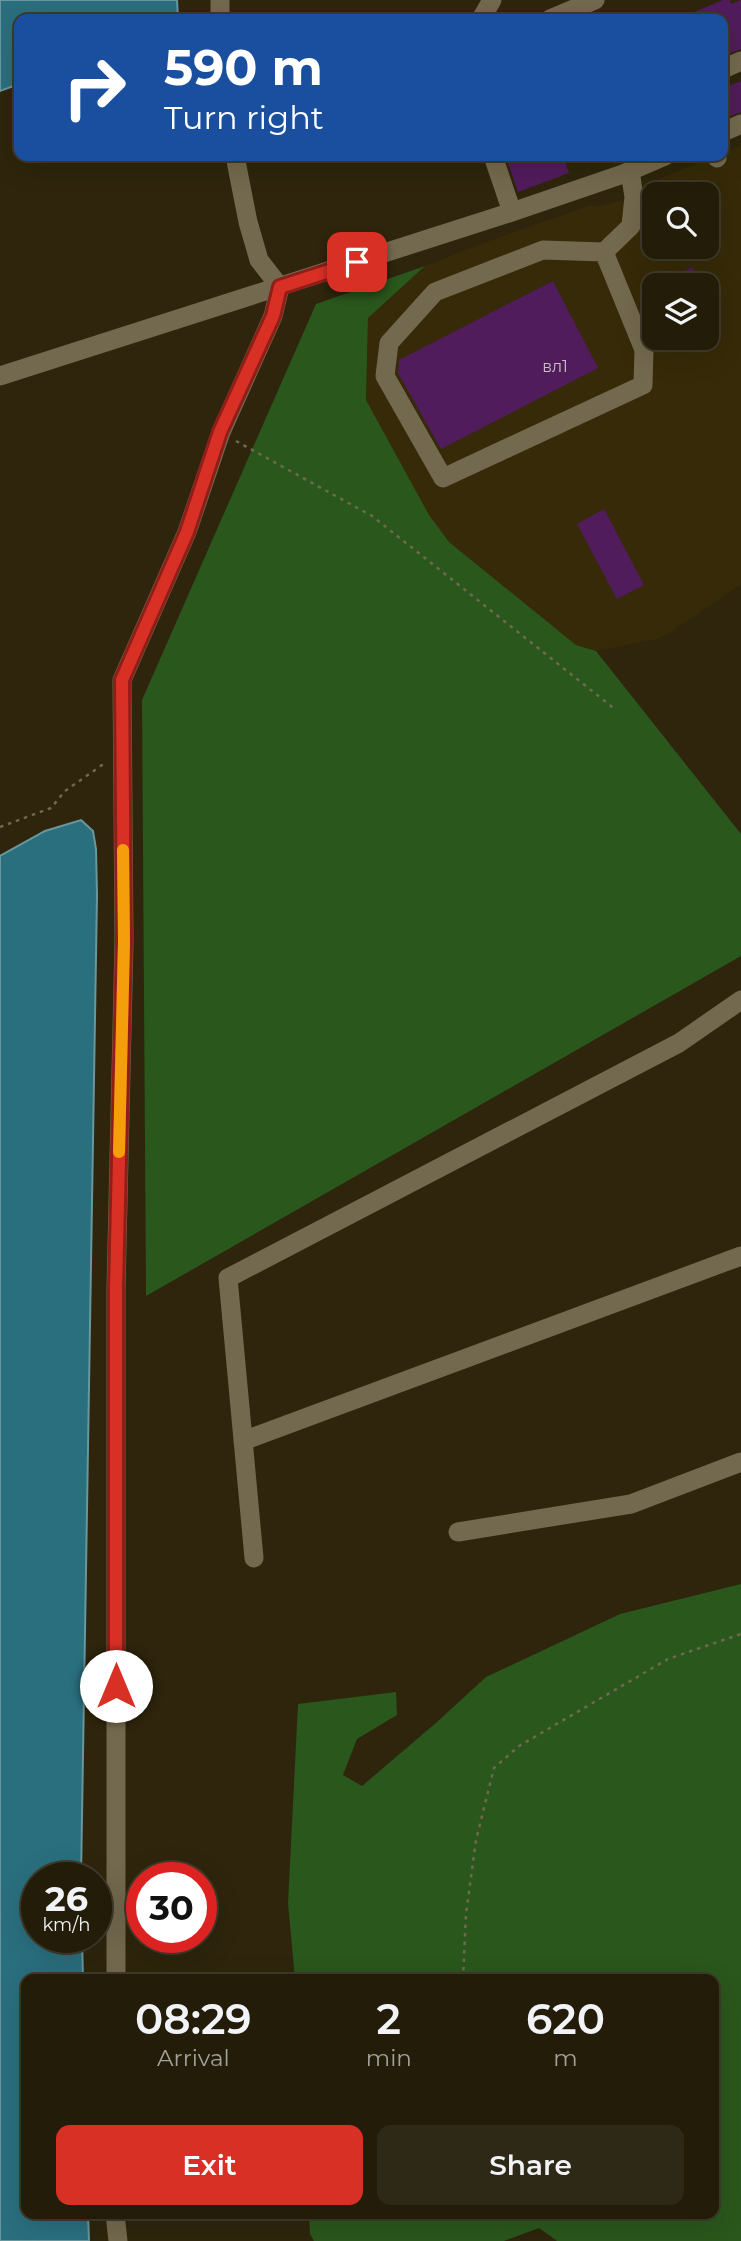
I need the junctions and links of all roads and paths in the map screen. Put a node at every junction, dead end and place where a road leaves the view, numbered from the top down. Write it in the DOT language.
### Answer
graph roads {
  1 [pos="595,0"];
  2 [pos="562,14"];
  3 [pos="236,161"];
  4 [pos="495,161"];
  5 [pos="653,161"];
  6 [pos="630,171"];
  7 [pos="512,212"];
  8 [pos="604,252"];
  9 [pos="280,287"];
  10 [pos="0,376"];
  11 [pos="220,432"];
  12 [pos="615,710"];
  13 [pos="122,750"];
  14 [pos="0,827"];
  15 [pos="741,1000"];
  16 [pos="741,1256"];
  17 [pos="243,1441"];
  18 [pos="741,1462"];
  19 [pos="458,1532"];
  20 [pos="254,1558"];
  21 [pos="741,1634"];
  22 [pos="116,1974"];
  23 [pos="463,1974"];
  24 [pos="116,2219"];
  25 [pos="118,2241"];
  1 -- 2 [label="street"];
  3 -- 9 [label="street"];
  4 -- 7 [label="street"];
  5 -- 6 [label="street"];
  6 -- 7 [label="street"];
  6 -- 8 [label="street"];
  7 -- 9 [label="street"];
  8 -- 8 [label="street"];
  9 -- 10 [label="street"];
  9 -- 11 [label="street"];
  11 -- 12 [label="path"];
  11 -- 13 [label="street"];
  13 -- 14 [label="path"];
  13 -- 22 [label="street"];
  15 -- 17 [label="street"];
  16 -- 17 [label="street"];
  17 -- 20 [label="street"];
  18 -- 19 [label="street"];
  21 -- 23 [label="path"];
  24 -- 25 [label="street"];
}
